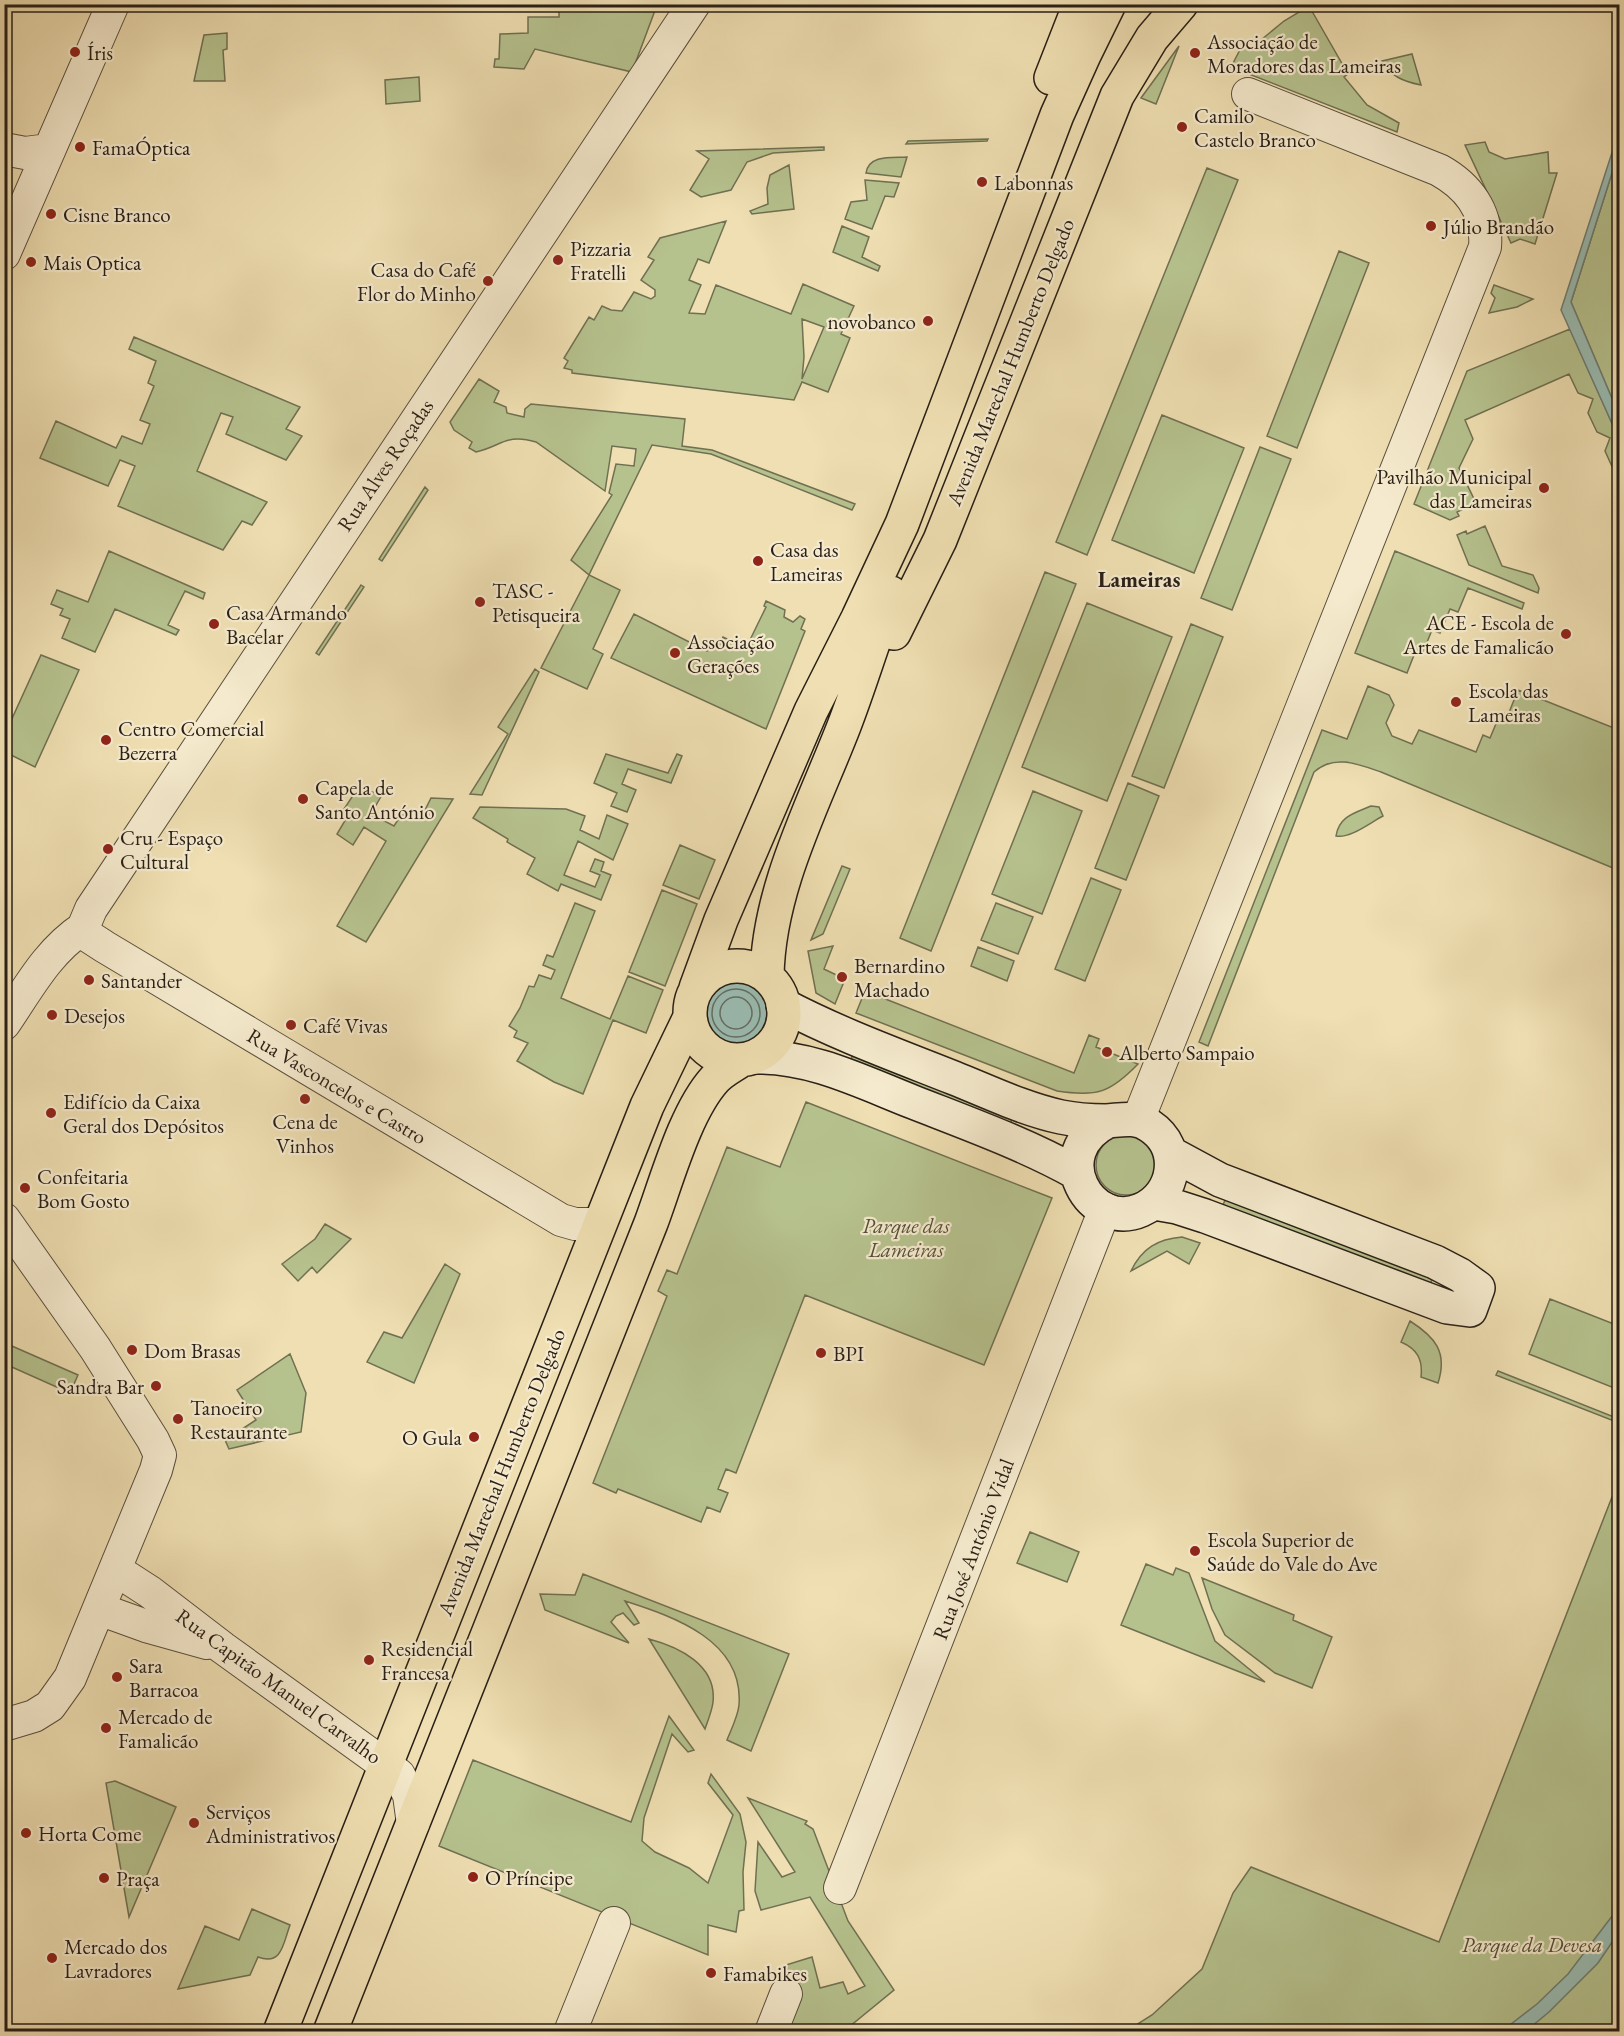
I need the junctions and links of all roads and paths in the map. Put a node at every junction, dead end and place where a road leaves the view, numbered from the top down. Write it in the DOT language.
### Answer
graph roads {
  1 [pos="694,4"];
  2 [pos="1053,4"];
  3 [pos="1080,4"];
  4 [pos="1109,4"];
  5 [pos="1128,4"];
  6 [pos="1181,4"];
  7 [pos="110,8"];
  8 [pos="1063,46"];
  9 [pos="1248,94"];
  10 [pos="4,150"];
  11 [pos="49,150"];
  12 [pos="4,254"];
  13 [pos="811,711"];
  14 [pos="845,724"];
  15 [pos="83,928"];
  16 [pos="775,991"];
  17 [pos="693,1003"];
  18 [pos="4,1024"];
  19 [pos="749,1058"];
  20 [pos="1123,1121"];
  21 [pos="1170,1153"];
  22 [pos="1077,1173"];
  23 [pos="1154,1203"];
  24 [pos="1106,1209"];
  25 [pos="4,1219"];
  26 [pos="599,1224"];
  27 [pos="116,1570"];
  28 [pos="99,1609"];
  29 [pos="223,1648"];
  30 [pos="4,1725"];
  31 [pos="385,1764"];
  32 [pos="413,1824"];
  33 [pos="840,1888"];
  34 [pos="614,1923"];
  35 [pos="786,1994"];
  36 [pos="280,2031"];
  37 [pos="330,2031"];
  38 [pos="570,2031"];
  39 [pos="771,2031"];
  1 -- 15 [label="street, Rua Alves Roçadas"];
  2 -- 8 [label="main road"];
  3 -- 8 [label="main road, Avenida Marechal Humberto Delgado"];
  4 -- 13 [label="main road, Avenida Marechal Humberto Delgado"];
  5 -- 14 [label="main road, Avenida Marechal Humberto Delgado"];
  6 -- 14 [label="main road, Avenida Marechal Humberto Delgado"];
  7 -- 11 [label="street"];
  8 -- 13 [label="main road, Avenida Marechal Humberto Delgado"];
  9 -- 20 [label="street"];
  10 -- 11 [label="street"];
  11 -- 12 [label="street"];
  13 -- 17 [label="main road, Avenida Marechal Humberto Delgado"];
  14 -- 16 [label="main road, Avenida Marechal Humberto Delgado"];
  15 -- 18 [label="street"];
  15 -- 26 [label="street, Rua Vasconcelos e Castro"];
  16 -- 17 [label="main road"];
  16 -- 19 [label="main road"];
  16 -- 20 [label="street"];
  17 -- 19 [label="main road"];
  17 -- 26 [label="main road, Avenida Marechal Humberto Delgado"];
  19 -- 22 [label="street"];
  19 -- 32 [label="main road"];
  20 -- 21 [label="street"];
  20 -- 22 [label="street"];
  21 -- 23 [label="street"];
  21 -- 23 [label="street"];
  22 -- 24 [label="street"];
  23 -- 24 [label="street"];
  24 -- 33 [label="street, Rua José António Vidal"];
  25 -- 27 [label="street"];
  26 -- 31 [label="main road, Avenida Marechal Humberto Delgado"];
  27 -- 28 [label="street"];
  27 -- 29 [label="street, Rua Capitão Manuel Carvalho"];
  28 -- 29 [label="street"];
  28 -- 30 [label="street"];
  29 -- 31 [label="street, Rua Capitão Manuel Carvalho"];
  31 -- 32 [label="street, Rua Capitão Manuel Carvalho"];
  31 -- 36 [label="main road, Avenida Marechal Humberto Delgado"];
  32 -- 37 [label="main road"];
  34 -- 38 [label="street"];
  35 -- 39 [label="street"];
}
